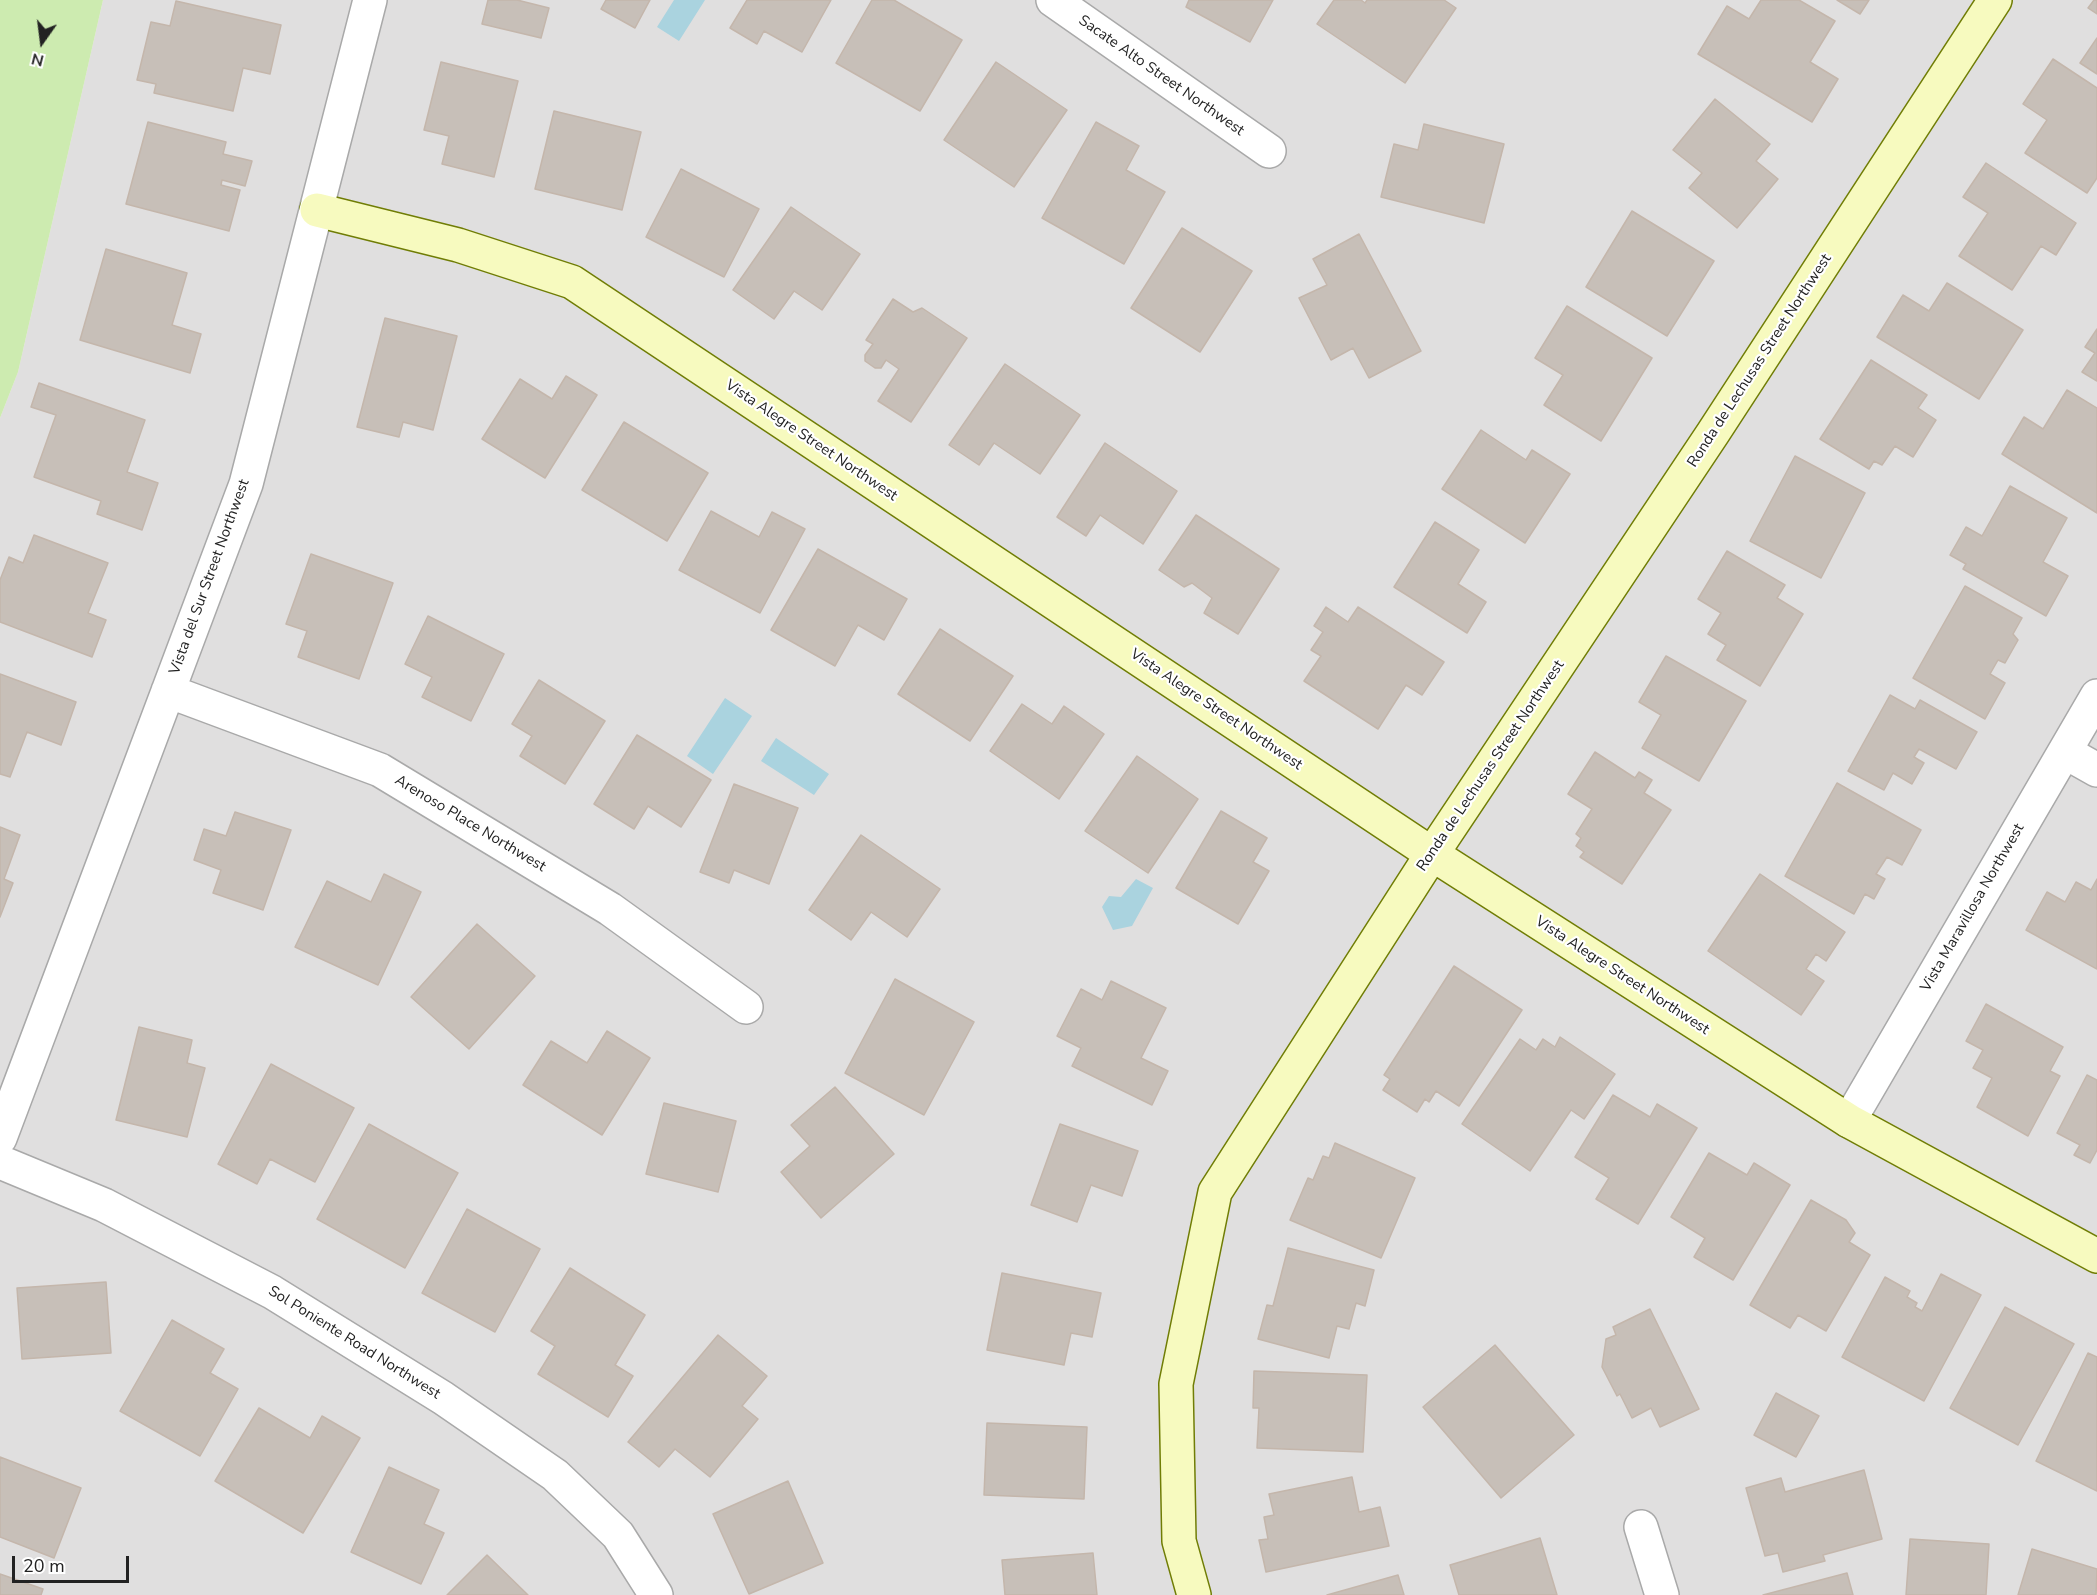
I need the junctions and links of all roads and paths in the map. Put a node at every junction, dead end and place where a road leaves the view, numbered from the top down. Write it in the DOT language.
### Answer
graph roads {
  1 [pos="370,0"];
  2 [pos="1053,0"];
  3 [pos="1995,0"];
  4 [pos="1269,151"];
  5 [pos="317,210"];
  6 [pos="168,691"];
  7 [pos="2097,696"];
  8 [pos="2065,752"];
  9 [pos="2097,770"];
  10 [pos="1432,854"];
  11 [pos="746,1007"];
  12 [pos="1849,1120"];
  13 [pos="0,1138"];
  14 [pos="0,1162"];
  15 [pos="2097,1256"];
  16 [pos="1641,1527"];
  17 [pos="656,1595"];
  18 [pos="1194,1595"];
  19 [pos="1662,1595"];
  1 -- 5 [label="street, Vista del Sur Street Northwest"];
  2 -- 4 [label="street, Sacate Alto Street Northwest"];
  3 -- 10 [label="street, Ronda de Lechusas Street Northwest"];
  5 -- 6 [label="street, Vista del Sur Street Northwest"];
  5 -- 10 [label="street, Vista Alegre Street Northwest"];
  6 -- 11 [label="street, Arenoso Place Northwest"];
  6 -- 13 [label="street, Vista del Sur Street Northwest"];
  7 -- 8 [label="street, Vista Maravillosa Northwest"];
  8 -- 9 [label="street"];
  8 -- 12 [label="street, Vista Maravillosa Northwest"];
  10 -- 12 [label="street, Vista Alegre Street Northwest"];
  10 -- 18 [label="street, Ronda de Lechusas Street Northwest"];
  12 -- 15 [label="street, Vista Alegre Street Northwest"];
  14 -- 17 [label="street, Sol Poniente Road Northwest"];
  16 -- 19 [label="street"];
}
